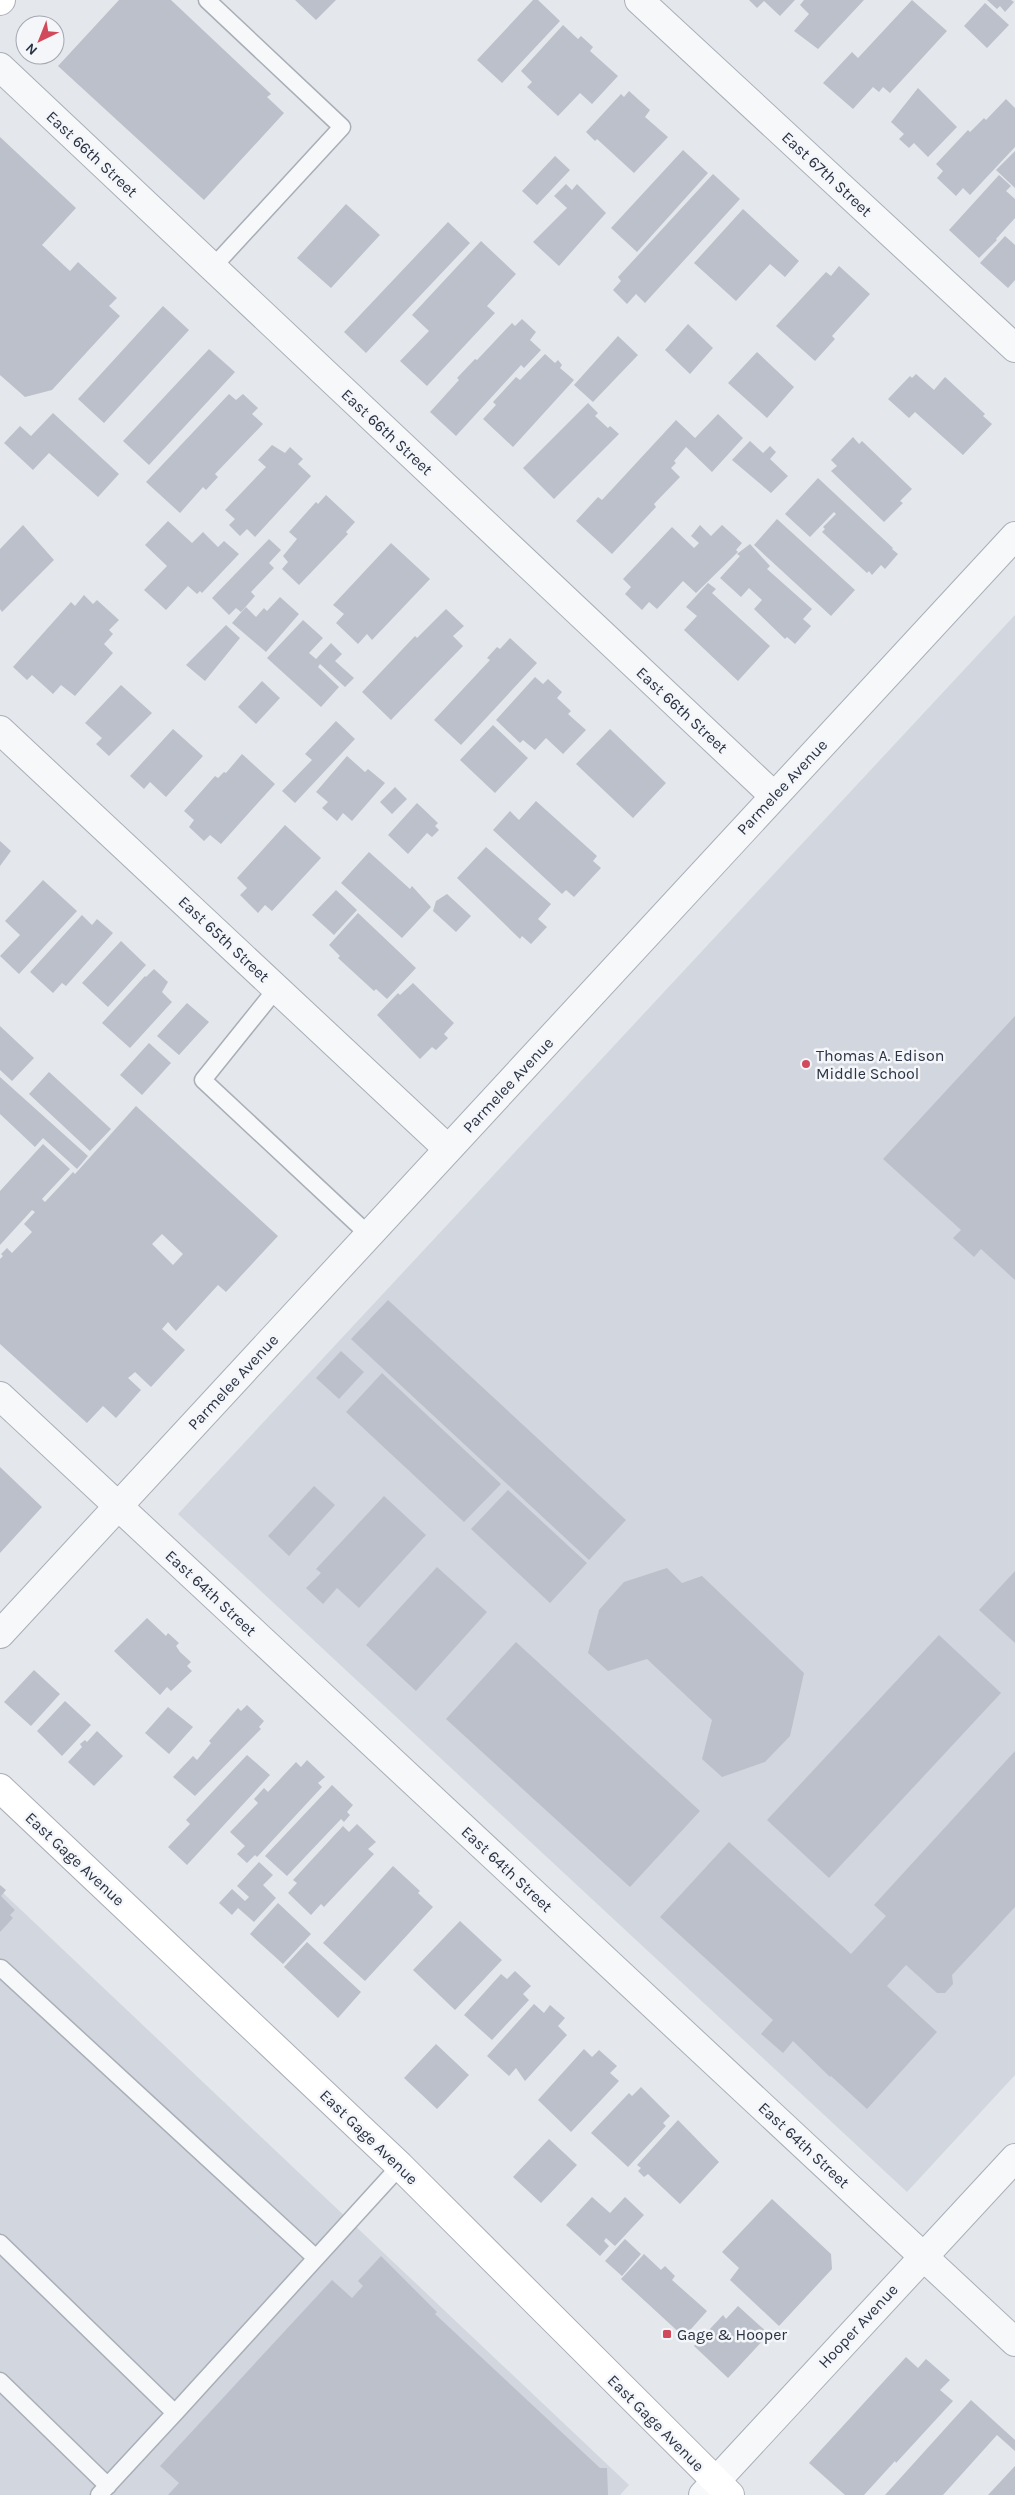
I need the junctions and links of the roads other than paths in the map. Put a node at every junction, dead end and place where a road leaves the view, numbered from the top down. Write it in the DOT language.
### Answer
graph roads {
  1 [pos="206,0"];
  2 [pos="639,0"];
  3 [pos="0,67"];
  4 [pos="212,268"];
  5 [pos="1015,348"];
  6 [pos="1015,536"];
  7 [pos="0,730"];
  8 [pos="774,796"];
  9 [pos="277,988"];
  10 [pos="448,1149"];
  11 [pos="369,1235"];
  12 [pos="0,1396"];
  13 [pos="118,1506"];
  14 [pos="0,1634"];
  15 [pos="0,1788"];
  16 [pos="0,1969"];
  17 [pos="1015,2158"];
  18 [pos="400,2166"];
  19 [pos="0,2243"];
  20 [pos="923,2256"];
  21 [pos="316,2258"];
  22 [pos="1015,2342"];
  23 [pos="0,2381"];
  24 [pos="175,2413"];
  25 [pos="104,2490"];
  26 [pos="716,2491"];
  1 -- 4 [label="lane"];
  2 -- 5 [label="street, East 67th Street"];
  3 -- 4 [label="street, East 66th Street"];
  4 -- 8 [label="street, East 66th Street"];
  6 -- 8 [label="street, Parmelee Avenue"];
  7 -- 9 [label="street, East 65th Street"];
  8 -- 10 [label="street, Parmelee Avenue"];
  9 -- 10 [label="street, East 65th Street"];
  9 -- 11 [label="lane"];
  10 -- 11 [label="street, Parmelee Avenue"];
  11 -- 13 [label="street, Parmelee Avenue"];
  12 -- 13 [label="street, East 64th Street"];
  13 -- 14 [label="street, Parmelee Avenue"];
  13 -- 20 [label="street, East 64th Street"];
  15 -- 18 [label="main road, East Gage Avenue"];
  16 -- 21 [label="lane"];
  17 -- 20 [label="street, Hooper Avenue"];
  18 -- 21 [label="lane"];
  18 -- 26 [label="main road, East Gage Avenue"];
  19 -- 24 [label="lane"];
  20 -- 22 [label="street, East 64th Street"];
  20 -- 26 [label="street, Hooper Avenue"];
  21 -- 24 [label="lane"];
  23 -- 25 [label="lane"];
  24 -- 25 [label="lane"];
}
